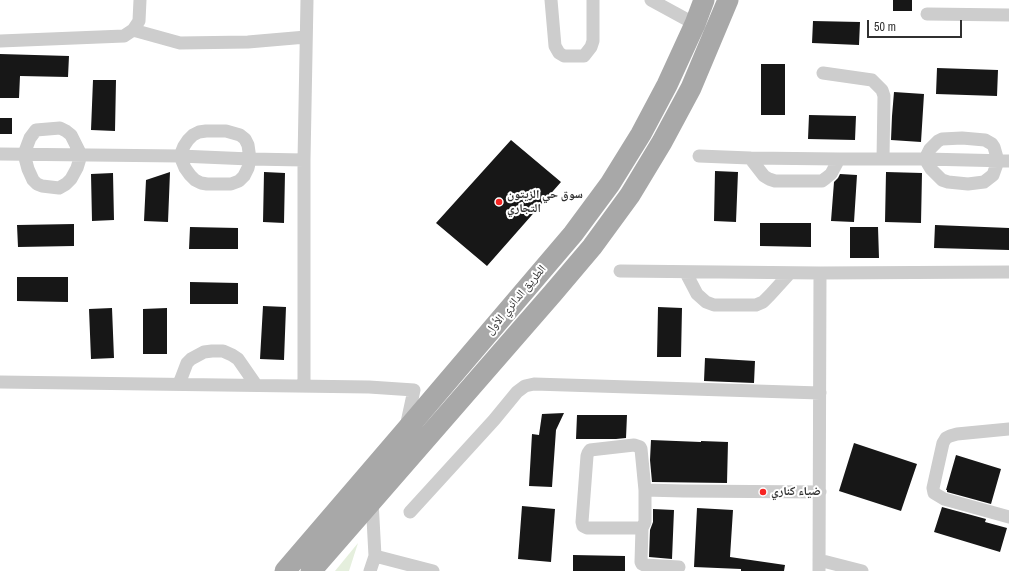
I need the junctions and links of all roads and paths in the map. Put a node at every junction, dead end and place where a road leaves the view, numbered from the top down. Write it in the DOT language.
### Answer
graph roads {
  1 [pos="140,0"];
  2 [pos="307,0"];
  3 [pos="551,0"];
  4 [pos="593,0"];
  5 [pos="651,0"];
  6 [pos="704,0"];
  7 [pos="728,0"];
  8 [pos="927,14"];
  9 [pos="1009,15"];
  10 [pos="695,24"];
  11 [pos="133,30"];
  12 [pos="306,37"];
  13 [pos="0,41"];
  14 [pos="823,73"];
  15 [pos="0,154"];
  16 [pos="24,154"];
  17 [pos="81,155"];
  18 [pos="180,156"];
  19 [pos="699,156"];
  20 [pos="750,158"];
  21 [pos="250,159"];
  22 [pos="839,159"];
  23 [pos="884,159"];
  24 [pos="926,159"];
  25 [pos="304,160"];
  26 [pos="1004,161"];
  27 [pos="620,271"];
  28 [pos="686,272"];
  29 [pos="1009,272"];
  30 [pos="790,273"];
  31 [pos="820,273"];
  32 [pos="0,382"];
  33 [pos="179,384"];
  34 [pos="256,385"];
  35 [pos="304,386"];
  36 [pos="820,393"];
  37 [pos="1009,429"];
  38 [pos="406,430"];
  39 [pos="645,490"];
  40 [pos="820,492"];
  41 [pos="372,500"];
  42 [pos="410,512"];
  43 [pos="1009,517"];
  44 [pos="642,528"];
  45 [pos="375,556"];
  46 [pos="820,565"];
  47 [pos="679,567"];
  48 [pos="285,571"];
  49 [pos="310,571"];
  50 [pos="370,571"];
  51 [pos="433,571"];
  52 [pos="862,571"];
  1 -- 11 [label="street"];
  2 -- 12 [label="street"];
  3 -- 4 [label="street"];
  5 -- 10 [label="street"];
  6 -- 10 [label="main road, الطريق الدائري الأول"];
  7 -- 41 [label="main road, الطريق الدائري الأول"];
  8 -- 9 [label="street"];
  10 -- 38 [label="main road, الطريق الدائري الأول"];
  11 -- 12 [label="street"];
  11 -- 13 [label="street"];
  12 -- 25 [label="street"];
  14 -- 23 [label="street"];
  15 -- 16 [label="street"];
  16 -- 17 [label="street"];
  16 -- 17 [label="street"];
  16 -- 17 [label="street"];
  17 -- 18 [label="street"];
  18 -- 21 [label="street"];
  18 -- 21 [label="street"];
  18 -- 21 [label="street"];
  19 -- 20 [label="street"];
  20 -- 22 [label="street"];
  20 -- 22 [label="street"];
  21 -- 25 [label="street"];
  22 -- 23 [label="street"];
  23 -- 24 [label="street"];
  24 -- 26 [label="street"];
  24 -- 26 [label="street"];
  24 -- 26 [label="street"];
  25 -- 35 [label="street"];
  27 -- 28 [label="street"];
  28 -- 30 [label="street"];
  28 -- 30 [label="street"];
  29 -- 31 [label="street"];
  30 -- 31 [label="street"];
  31 -- 36 [label="street"];
  32 -- 33 [label="street"];
  33 -- 34 [label="street"];
  33 -- 34 [label="street"];
  34 -- 35 [label="street"];
  35 -- 38 [label="street"];
  36 -- 40 [label="street"];
  36 -- 42 [label="street"];
  37 -- 43 [label="street"];
  38 -- 48 [label="main road, الطريق الدائري الأول"];
  39 -- 40 [label="street"];
  39 -- 44 [label="street"];
  39 -- 44 [label="street"];
  40 -- 46 [label="street"];
  41 -- 45 [label="street"];
  41 -- 49 [label="main road, الطريق الدائري الأول"];
  44 -- 47 [label="street"];
  45 -- 50 [label="street"];
  45 -- 51 [label="street"];
  46 -- 52 [label="street"];
}
